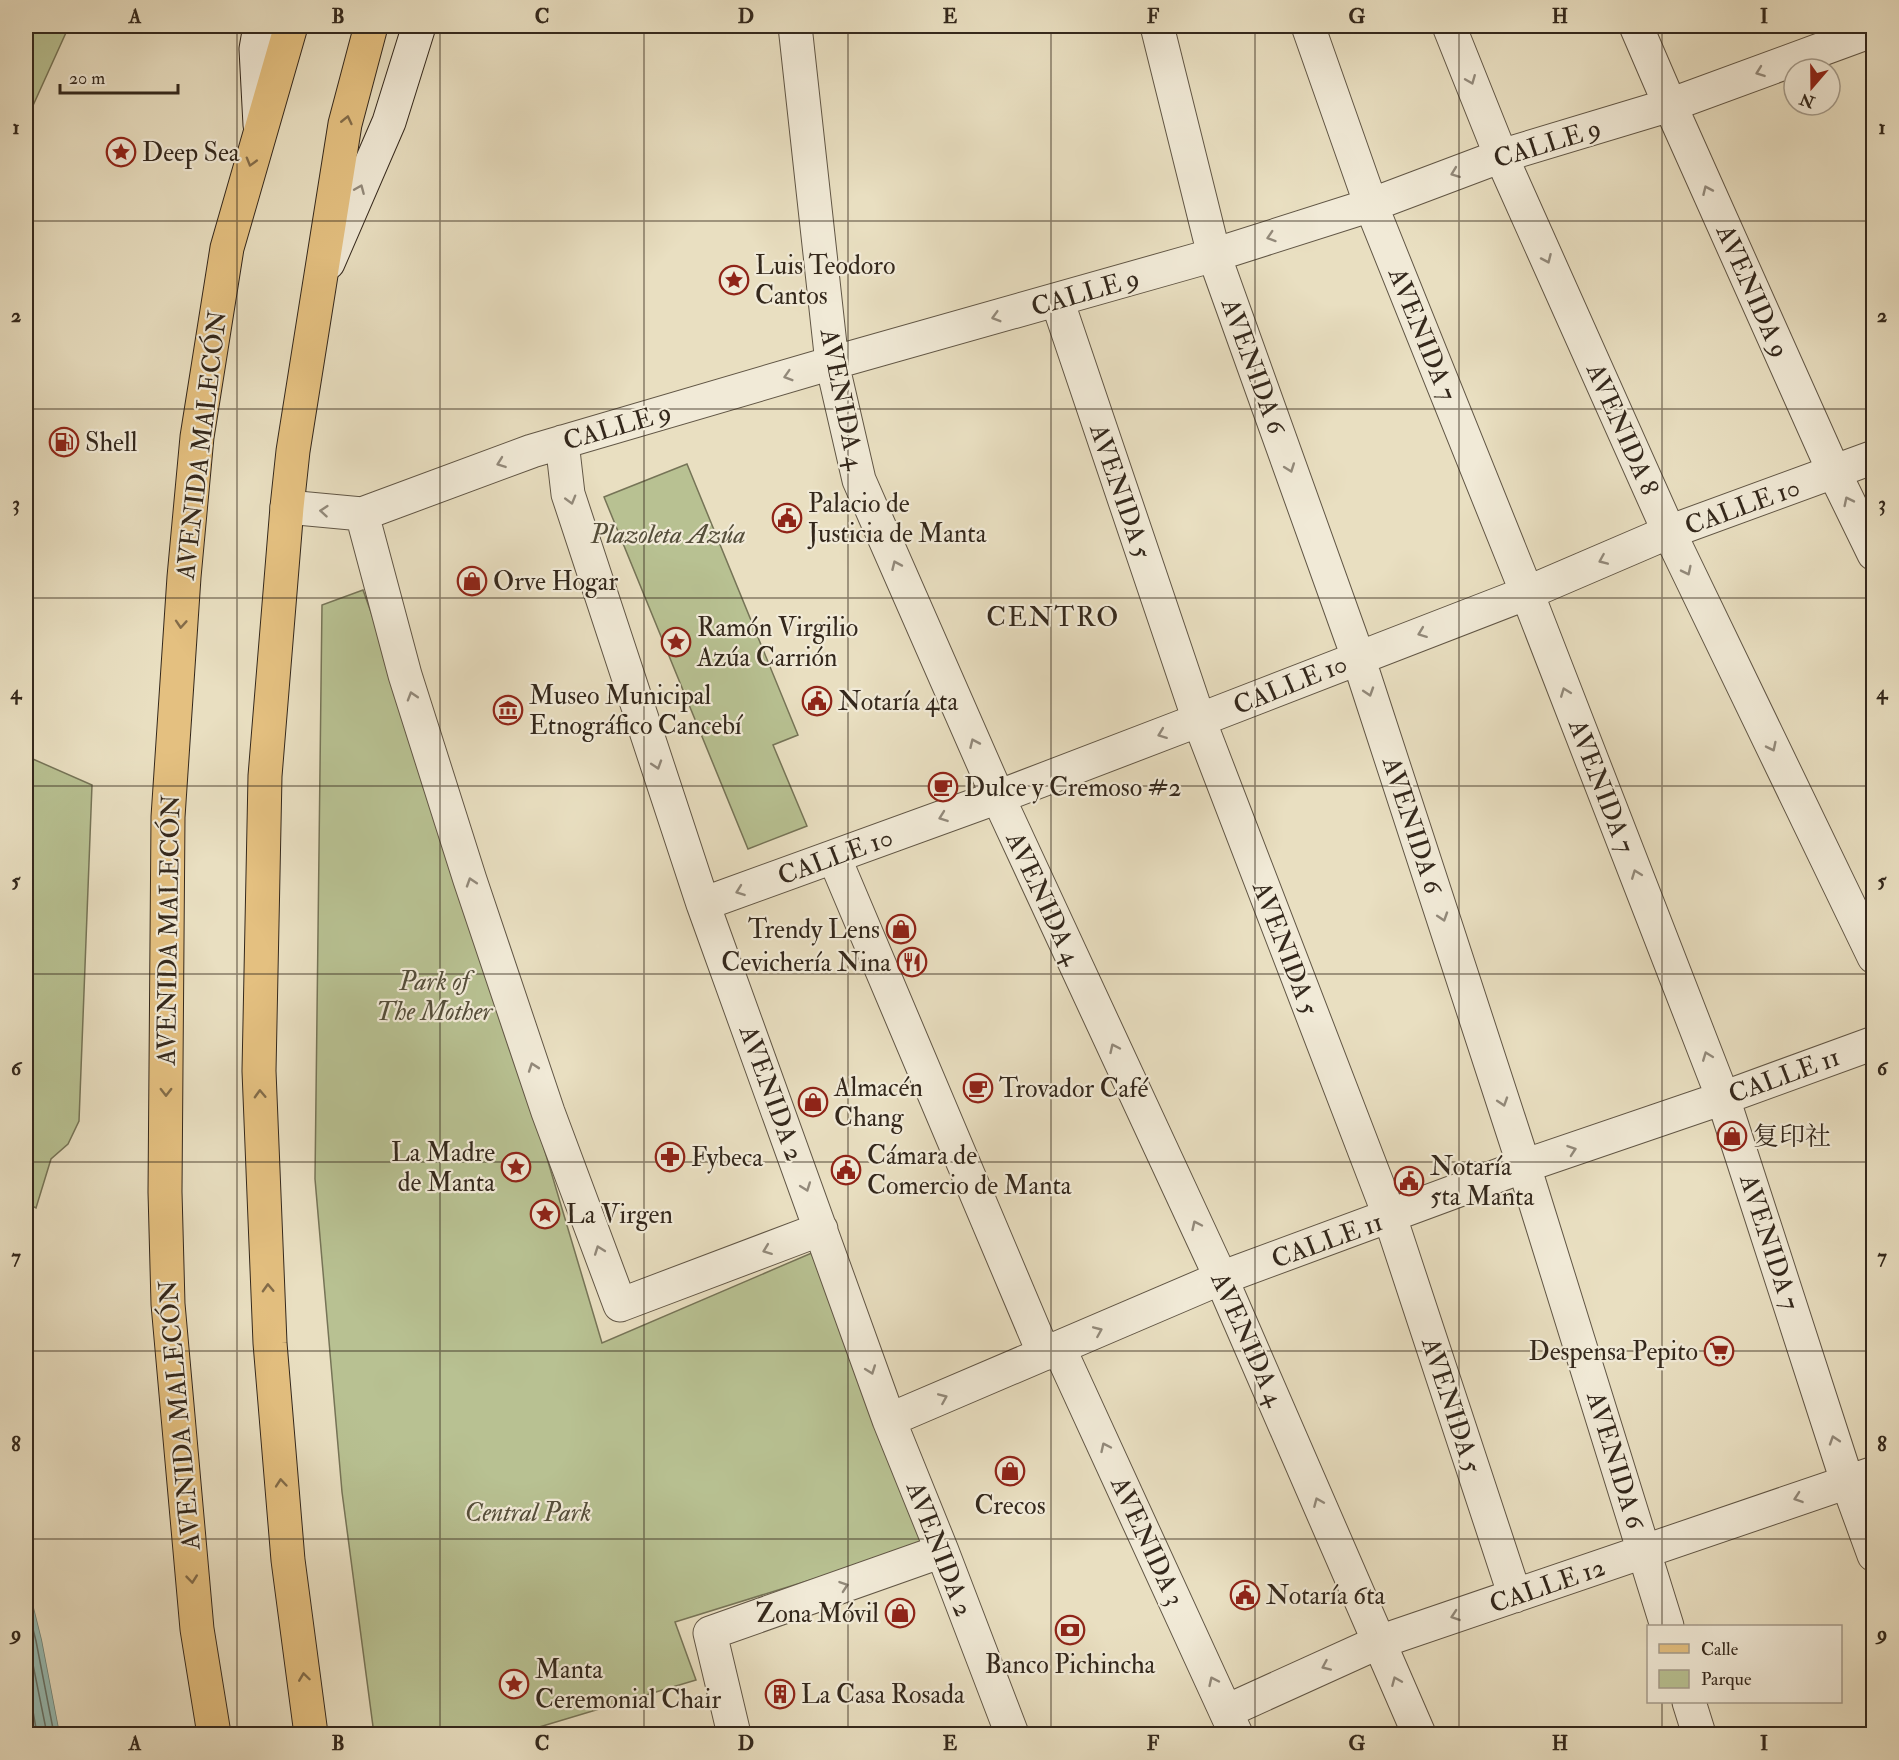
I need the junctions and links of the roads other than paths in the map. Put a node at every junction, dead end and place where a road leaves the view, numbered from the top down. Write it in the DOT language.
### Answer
graph roads {
  1 [pos="260,26"];
  2 [pos="291,26"];
  3 [pos="371,26"];
  4 [pos="419,26"];
  5 [pos="795,26"];
  6 [pos="1157,26"];
  7 [pos="1308,26"];
  8 [pos="1449,26"];
  9 [pos="1636,26"];
  10 [pos="1874,30"];
  11 [pos="1670,105"];
  12 [pos="261,130"];
  13 [pos="1501,156"];
  14 [pos="1371,205"];
  15 [pos="1214,255"];
  16 [pos="321,281"];
  17 [pos="1057,300"];
  18 [pos="832,363"];
  19 [pos="562,442"];
  20 [pos="1874,457"];
  21 [pos="1834,472"];
  22 [pos="287,507"];
  23 [pos="362,514"];
  24 [pos="1669,532"];
  25 [pos="1874,554"];
  26 [pos="1527,593"];
  27 [pos="1358,657"];
  28 [pos="1199,720"];
  29 [pos="998,797"];
  30 [pos="834,857"];
  31 [pos="703,904"];
  32 [pos="1874,957"];
  33 [pos="1874,1042"];
  34 [pos="1723,1098"];
  35 [pos="1524,1166"];
  36 [pos="1390,1217"];
  37 [pos="821,1229"];
  38 [pos="1221,1278"];
  39 [pos="1052,1351"];
  40 [pos="889,1420"];
  41 [pos="1860,1477"];
  42 [pos="942,1551"];
  43 [pos="1644,1551"];
  44 [pos="1874,1555"];
  45 [pos="1515,1596"];
  46 [pos="1667,1625"];
  47 [pos="1379,1642"];
  48 [pos="1690,1703"];
  49 [pos="1232,1723"];
  50 [pos="214,1734"];
  51 [pos="311,1734"];
  52 [pos="734,1734"];
  53 [pos="1012,1734"];
  54 [pos="1419,1734"];
  55 [pos="1699,1734"];
  1 -- 12 [label="street, AVENIDA MALECÓN"];
  2 -- 12 [label="main road, AVENIDA MALECÓN"];
  16 -- 3 [label="main road, one-way"];
  16 -- 4 [label="street, one-way"];
  5 -- 18 [label="street, AVENIDA 4"];
  6 -- 15 [label="street, AVENIDA 6"];
  7 -- 14 [label="street, AVENIDA 7"];
  8 -- 13 [label="street, AVENIDA 8, one-way"];
  9 -- 11 [label="street, AVENIDA 9"];
  10 -- 11 [label="street, CALLE 9, one-way"];
  11 -- 13 [label="street, CALLE 9"];
  21 -- 11 [label="street, AVENIDA 9, one-way"];
  12 -- 50 [label="main road, AVENIDA MALECÓN, one-way"];
  13 -- 14 [label="street, CALLE 9, one-way"];
  13 -- 24 [label="street, AVENIDA 8, one-way"];
  14 -- 15 [label="street, CALLE 9, one-way"];
  14 -- 26 [label="street, AVENIDA 7"];
  15 -- 17 [label="street, CALLE 9"];
  15 -- 27 [label="street, AVENIDA 6, one-way"];
  16 -- 22 [label="main road"];
  17 -- 18 [label="street, CALLE 9, one-way"];
  17 -- 28 [label="street, AVENIDA 5"];
  18 -- 19 [label="street, CALLE 9, one-way"];
  29 -- 18 [label="street, AVENIDA 4, one-way"];
  19 -- 23 [label="street, CALLE 9, one-way"];
  19 -- 31 [label="street, AVENIDA 2, one-way"];
  20 -- 21 [label="street, CALLE 10"];
  21 -- 24 [label="street, CALLE 10"];
  25 -- 21 [label="street, AVENIDA 9, one-way"];
  23 -- 22 [label="street, CALLE 9, one-way"];
  51 -- 22 [label="main road, one-way"];
  37 -- 23 [label="street, one-way"];
  24 -- 26 [label="street, CALLE 10, one-way"];
  24 -- 32 [label="street, AVENIDA 8, one-way"];
  26 -- 27 [label="street, CALLE 10, one-way"];
  34 -- 26 [label="street, AVENIDA 7, one-way"];
  27 -- 28 [label="street, CALLE 10"];
  27 -- 35 [label="street, AVENIDA 6, one-way"];
  28 -- 29 [label="street, CALLE 10, one-way"];
  28 -- 36 [label="street, AVENIDA 5"];
  29 -- 30 [label="street, CALLE 10, one-way"];
  38 -- 29 [label="street, AVENIDA 4, one-way"];
  30 -- 31 [label="street, CALLE 10, one-way"];
  30 -- 39 [label="street, AVENIDA 3"];
  31 -- 37 [label="street, AVENIDA 2, one-way"];
  33 -- 34 [label="street, CALLE 11"];
  35 -- 34 [label="street, CALLE 11, one-way"];
  41 -- 34 [label="street, AVENIDA 7, one-way"];
  35 -- 36 [label="street, CALLE 11"];
  35 -- 43 [label="street, AVENIDA 6"];
  36 -- 38 [label="street, CALLE 11"];
  36 -- 45 [label="street, AVENIDA 5"];
  37 -- 40 [label="street, AVENIDA 2, one-way"];
  39 -- 38 [label="street, CALLE 11, one-way"];
  47 -- 38 [label="street, AVENIDA 4, one-way"];
  40 -- 39 [label="street, CALLE 11, one-way"];
  49 -- 39 [label="street, AVENIDA 3, one-way"];
  40 -- 42 [label="street, AVENIDA 2"];
  41 -- 43 [label="street, CALLE 12, one-way"];
  41 -- 44 [label="street, AVENIDA 7"];
  52 -- 42 [label="street, one-way"];
  42 -- 53 [label="street, AVENIDA 2"];
  43 -- 45 [label="street, CALLE 12"];
  43 -- 46 [label="street, AVENIDA 6"];
  45 -- 47 [label="street, CALLE 12, one-way"];
  47 -- 49 [label="street, CALLE 12, one-way"];
  54 -- 47 [label="street, AVENIDA 4, one-way"];
  48 -- 55 [label="street"];
}
